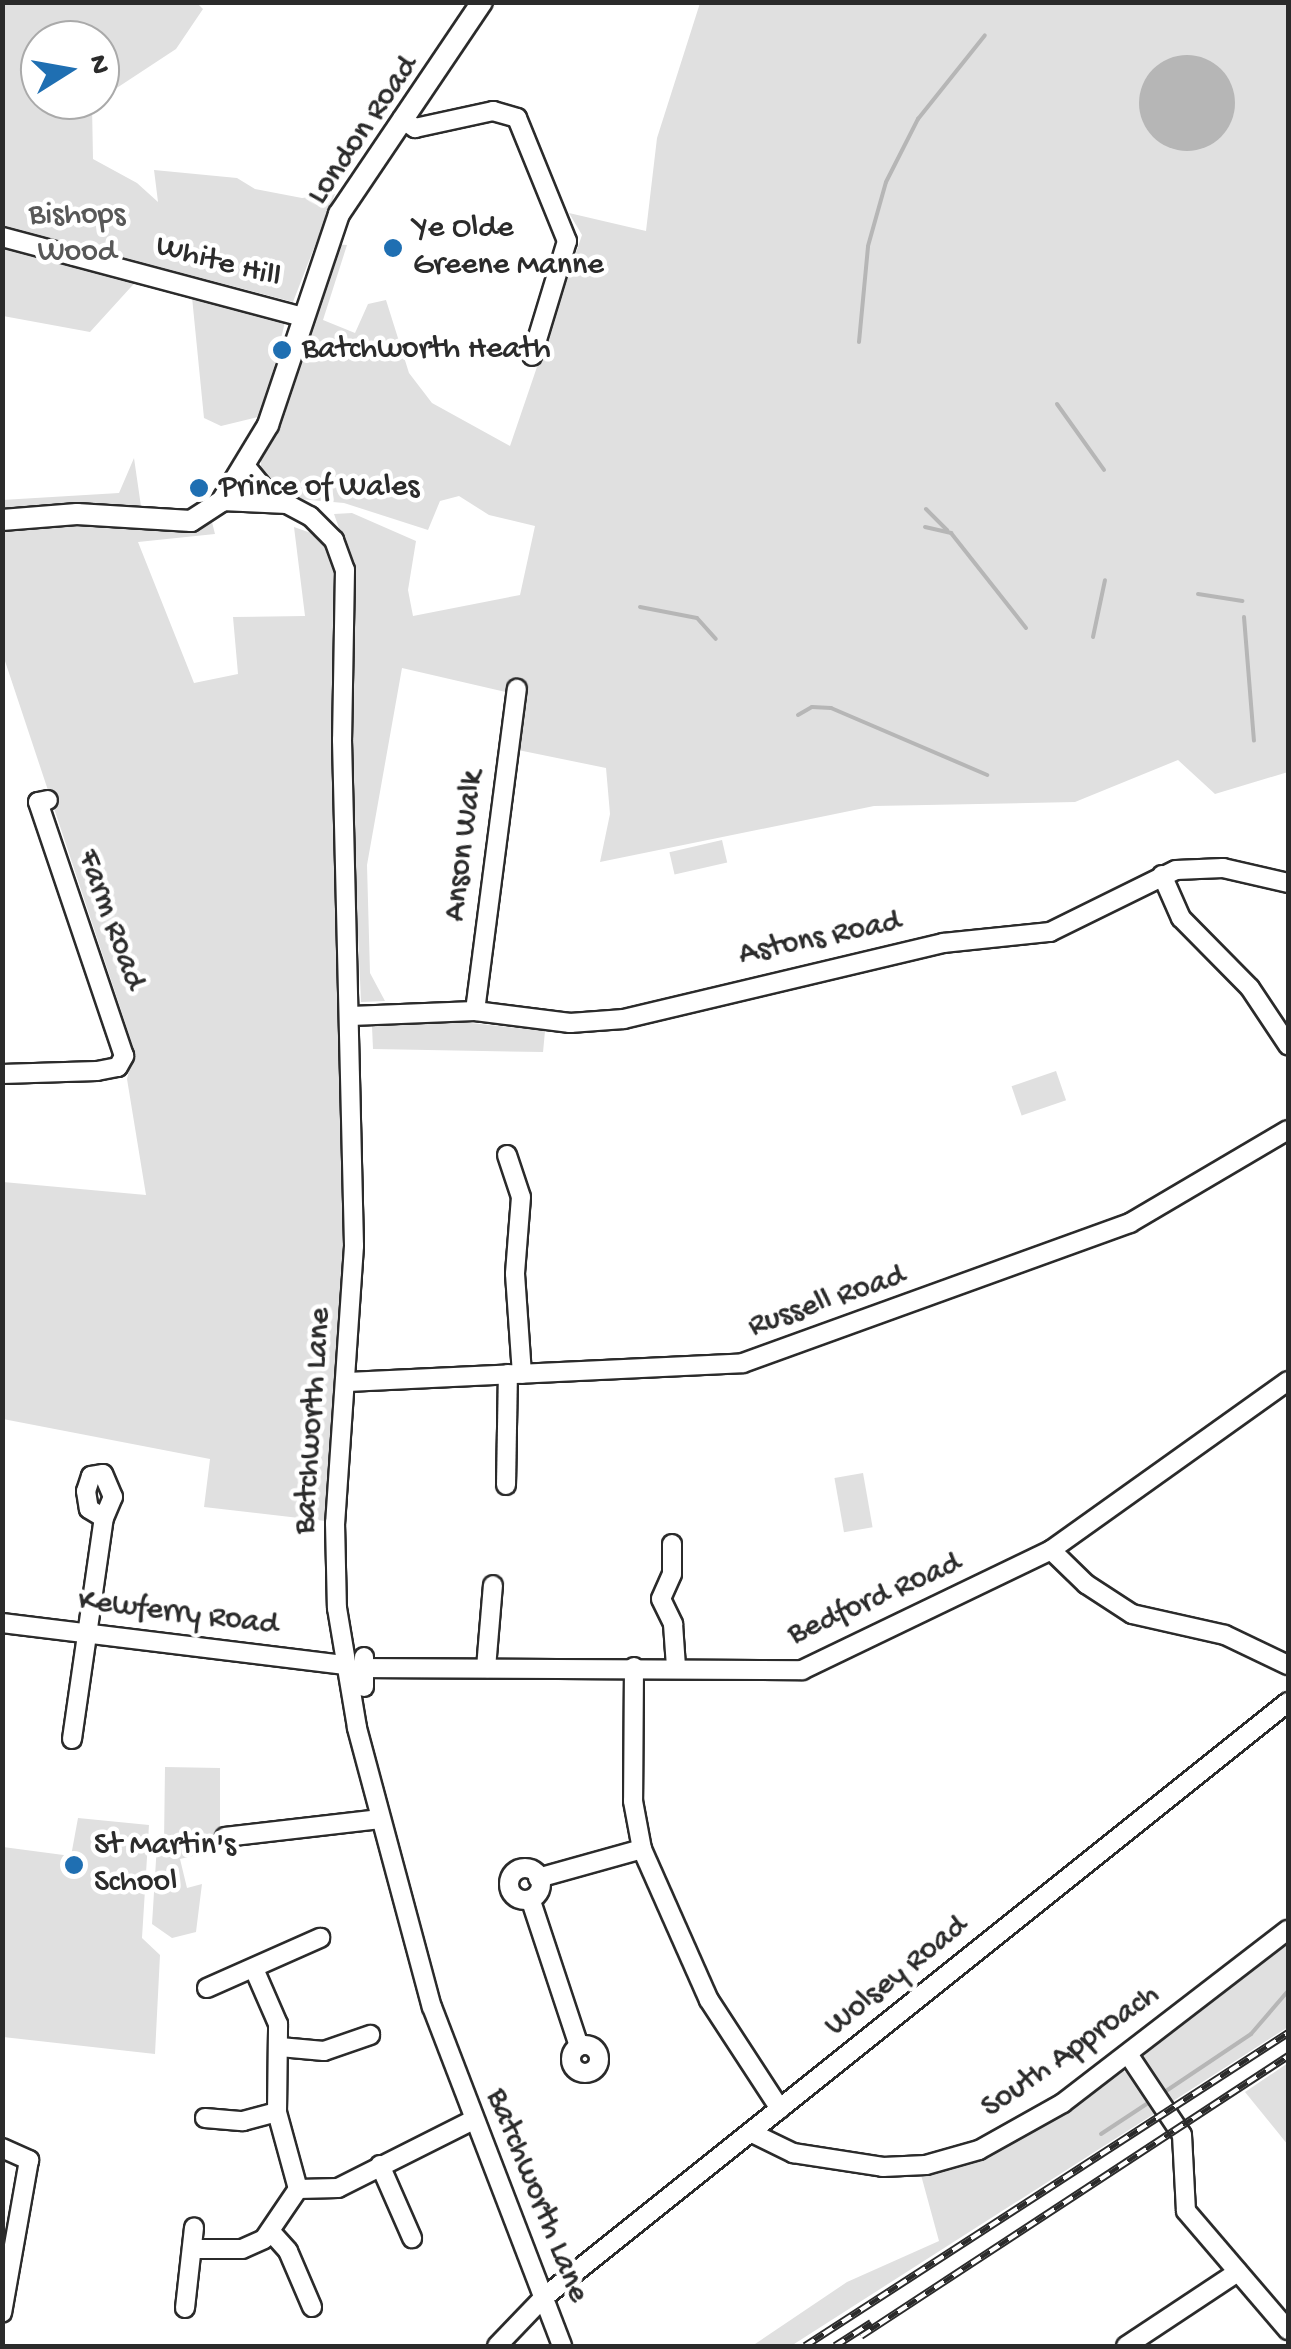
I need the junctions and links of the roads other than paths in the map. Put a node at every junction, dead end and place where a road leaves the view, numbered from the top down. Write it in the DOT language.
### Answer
graph roads {
  1 [pos="482,2"];
  2 [pos="402,119"];
  3 [pos="2,237"];
  4 [pos="302,317"];
  5 [pos="532,356"];
  6 [pos="246,468"];
  7 [pos="222,501"];
  8 [pos="275,502"];
  9 [pos="2,520"];
  10 [pos="517,689"];
  11 [pos="48,800"];
  12 [pos="1162,875"];
  13 [pos="1288,883"];
  14 [pos="475,1011"];
  15 [pos="351,1016"];
  16 [pos="1288,1045"];
  17 [pos="2,1074"];
  18 [pos="1288,1130"];
  19 [pos="507,1155"];
  20 [pos="515,1374"];
  21 [pos="1288,1381"];
  22 [pos="346,1382"];
  23 [pos="506,1485"];
  24 [pos="104,1518"];
  25 [pos="672,1544"];
  26 [pos="1051,1550"];
  27 [pos="492,1585"];
  28 [pos="2,1623"];
  29 [pos="90,1633"];
  30 [pos="1288,1665"];
  31 [pos="634,1667"];
  32 [pos="676,1667"];
  33 [pos="486,1668"];
  34 [pos="360,1669"];
  35 [pos="1288,1702"];
  36 [pos="72,1739"];
  37 [pos="380,1819"];
  38 [pos="225,1837"];
  39 [pos="642,1848"];
  40 [pos="538,1878"];
  41 [pos="531,1901"];
  42 [pos="1288,1930"];
  43 [pos="320,1938"];
  44 [pos="255,1971"];
  45 [pos="207,1988"];
  46 [pos="370,2035"];
  47 [pos="579,2046"];
  48 [pos="280,2047"];
  49 [pos="1128,2054"];
  50 [pos="780,2109"];
  51 [pos="277,2112"];
  52 [pos="204,2118"];
  53 [pos="473,2120"];
  54 [pos="752,2133"];
  55 [pos="2,2148"];
  56 [pos="380,2166"];
  57 [pos="298,2189"];
  58 [pos="194,2228"];
  59 [pos="272,2232"];
  60 [pos="412,2238"];
  61 [pos="192,2250"];
  62 [pos="1238,2272"];
  63 [pos="543,2298"];
  64 [pos="312,2307"];
  65 [pos="185,2308"];
  66 [pos="2,2313"];
  67 [pos="1288,2330"];
  68 [pos="497,2346"];
  69 [pos="562,2346"];
  70 [pos="1126,2346"];
  1 -- 2 [label="main road, London Road"];
  2 -- 4 [label="main road, London Road"];
  2 -- 5 [label="street"];
  3 -- 4 [label="street, White Hill"];
  4 -- 6 [label="main road, London Road"];
  6 -- 7 [label="main road, London Road"];
  6 -- 8 [label="street, Batchworth Lane"];
  7 -- 8 [label="street, Batchworth Lane"];
  7 -- 9 [label="main road"];
  8 -- 15 [label="street, Batchworth Lane"];
  10 -- 14 [label="street, Anson Walk"];
  11 -- 17 [label="street, Farm Road"];
  12 -- 13 [label="street, Astons Road"];
  12 -- 14 [label="street, Astons Road"];
  12 -- 16 [label="street"];
  14 -- 15 [label="street, Astons Road"];
  15 -- 22 [label="street, Batchworth Lane"];
  18 -- 20 [label="street, Russell Road"];
  19 -- 20 [label="street"];
  20 -- 22 [label="street, Russell Road"];
  20 -- 23 [label="street"];
  21 -- 26 [label="street, Bedford Road"];
  22 -- 34 [label="street, Batchworth Lane"];
  24 -- 29 [label="street"];
  25 -- 32 [label="street"];
  26 -- 30 [label="street"];
  26 -- 32 [label="street, Bedford Road"];
  27 -- 33 [label="street"];
  28 -- 29 [label="street, Kewferry Road"];
  29 -- 34 [label="street, Kewferry Road"];
  29 -- 36 [label="street"];
  31 -- 32 [label="street, Bedford Road"];
  31 -- 33 [label="street, Bedford Road"];
  31 -- 39 [label="street"];
  33 -- 34 [label="street, Bedford Road"];
  34 -- 37 [label="street, Batchworth Lane"];
  35 -- 50 [label="street, Wolsey Road"];
  37 -- 38 [label="street"];
  37 -- 53 [label="street, Batchworth Lane"];
  39 -- 40 [label="street"];
  39 -- 50 [label="street"];
  40 -- 41 [label="street"];
  40 -- 41 [label="street"];
  41 -- 47 [label="street"];
  42 -- 49 [label="street, South Approach"];
  43 -- 44 [label="street"];
  44 -- 45 [label="street"];
  44 -- 48 [label="street"];
  46 -- 48 [label="street"];
  48 -- 51 [label="street"];
  49 -- 54 [label="street, South Approach"];
  49 -- 62 [label="street"];
  50 -- 54 [label="street, Wolsey Road"];
  51 -- 52 [label="street"];
  51 -- 57 [label="street"];
  53 -- 56 [label="street"];
  53 -- 63 [label="street, Batchworth Lane"];
  54 -- 63 [label="street, Wolsey Road"];
  55 -- 66 [label="street"];
  56 -- 57 [label="street"];
  56 -- 60 [label="street"];
  57 -- 59 [label="street"];
  58 -- 61 [label="street"];
  59 -- 61 [label="street"];
  59 -- 64 [label="street"];
  61 -- 65 [label="street"];
  62 -- 67 [label="street"];
  62 -- 70 [label="street"];
  63 -- 68 [label="street, Wolsey Road"];
  63 -- 69 [label="street, Batchworth Lane"];
}
